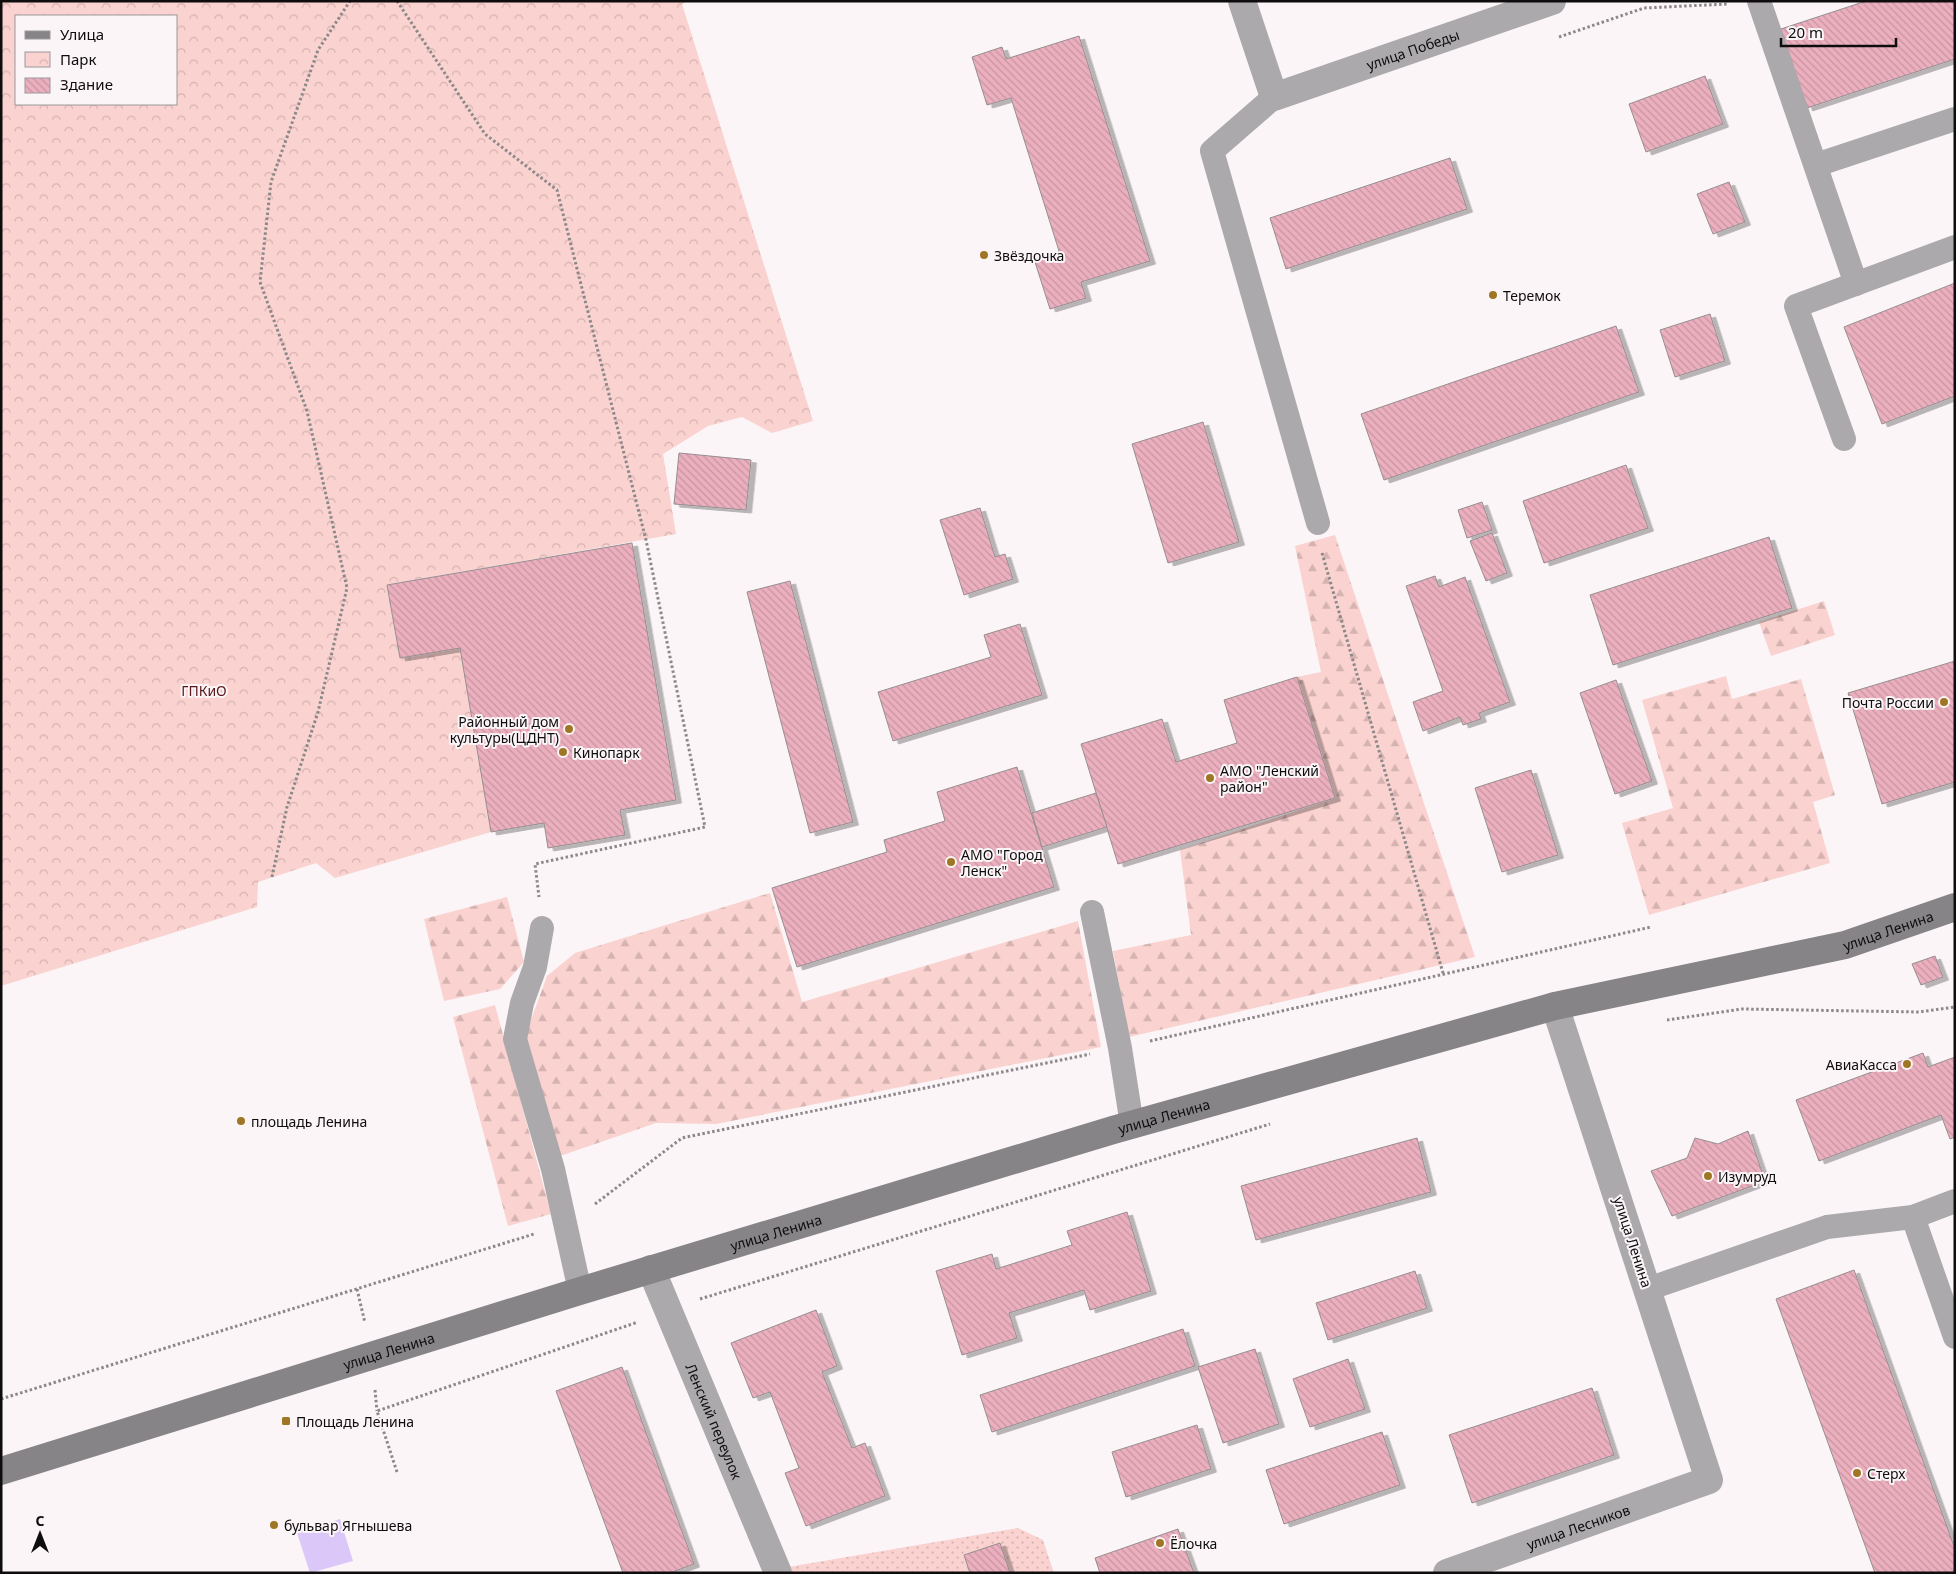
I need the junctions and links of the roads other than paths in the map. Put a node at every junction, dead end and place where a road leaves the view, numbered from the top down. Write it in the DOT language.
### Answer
graph roads {
  1 [pos="1242,1"];
  2 [pos="1552,1"];
  3 [pos="1760,2"];
  4 [pos="1274,97"];
  5 [pos="1955,119"];
  6 [pos="1816,164"];
  7 [pos="1955,247"];
  8 [pos="1856,284"];
  9 [pos="1844,439"];
  10 [pos="1318,523"];
  11 [pos="1955,907"];
  12 [pos="1092,912"];
  13 [pos="542,928"];
  14 [pos="1555,1006"];
  15 [pos="1132,1125"];
  16 [pos="1955,1201"];
  17 [pos="1913,1217"];
  18 [pos="651,1269"];
  19 [pos="1648,1289"];
  20 [pos="580,1291"];
  21 [pos="1955,1337"];
  22 [pos="1,1471"];
  23 [pos="1709,1480"];
  24 [pos="778,1573"];
  25 [pos="1447,1573"];
  1 -- 4 [label="street"];
  2 -- 4 [label="street, улица Победы"];
  3 -- 6 [label="lane"];
  4 -- 10 [label="lane"];
  5 -- 6 [label="lane"];
  6 -- 8 [label="lane"];
  7 -- 8 [label="lane"];
  8 -- 9 [label="lane"];
  11 -- 14 [label="main road, улица Ленина"];
  12 -- 15 [label="lane"];
  13 -- 20 [label="lane"];
  14 -- 15 [label="main road, улица Ленина"];
  14 -- 19 [label="street, улица Ленина"];
  15 -- 18 [label="main road, улица Ленина"];
  16 -- 17 [label="lane"];
  17 -- 19 [label="lane"];
  17 -- 21 [label="lane"];
  18 -- 20 [label="main road, улица Ленина"];
  18 -- 24 [label="street, Ленский переулок"];
  19 -- 23 [label="street, улица Ленина"];
  20 -- 22 [label="main road, улица Ленина"];
  23 -- 25 [label="street, улица Лесников"];
}
